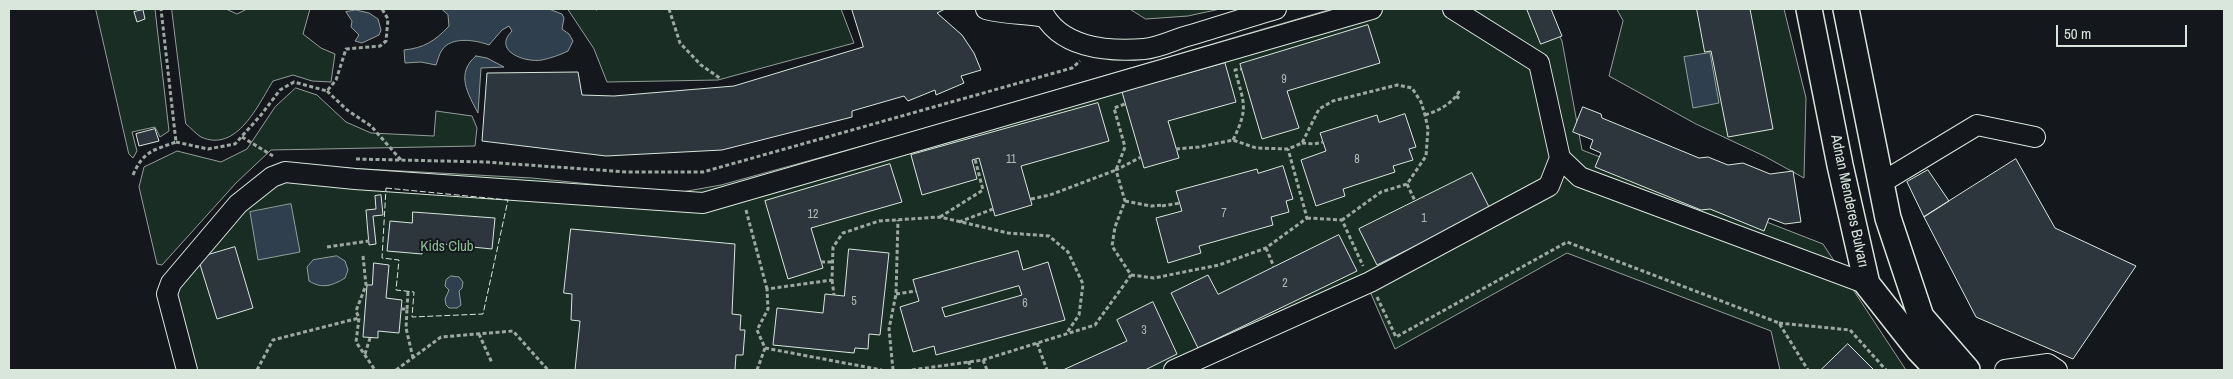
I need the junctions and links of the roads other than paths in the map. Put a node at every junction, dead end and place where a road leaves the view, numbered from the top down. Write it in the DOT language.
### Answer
graph roads {
  1 [pos="986,9"];
  2 [pos="1276,9"];
  3 [pos="1372,9"];
  4 [pos="1453,9"];
  5 [pos="1809,9"];
  6 [pos="1846,9"];
  7 [pos="1042,13"];
  8 [pos="2035,137"];
  9 [pos="1560,158"];
  10 [pos="1881,183"];
  11 [pos="1867,284"];
  12 [pos="187,370"];
  13 [pos="1174,370"];
  14 [pos="1938,370"];
  15 [pos="1967,370"];
  16 [pos="2005,370"];
  17 [pos="2057,370"];
  1 -- 7 [label="street"];
  2 -- 7 [label="street"];
  3 -- 12 [label="street"];
  4 -- 9 [label="street"];
  5 -- 11 [label="main road, Adnan Menderes Bulvarı"];
  6 -- 10 [label="main road"];
  8 -- 10 [label="street"];
  9 -- 11 [label="street"];
  9 -- 13 [label="street"];
  10 -- 15 [label="main road"];
  11 -- 14 [label="main road, Adnan Menderes Bulvarı"];
  16 -- 17 [label="street"];
}
